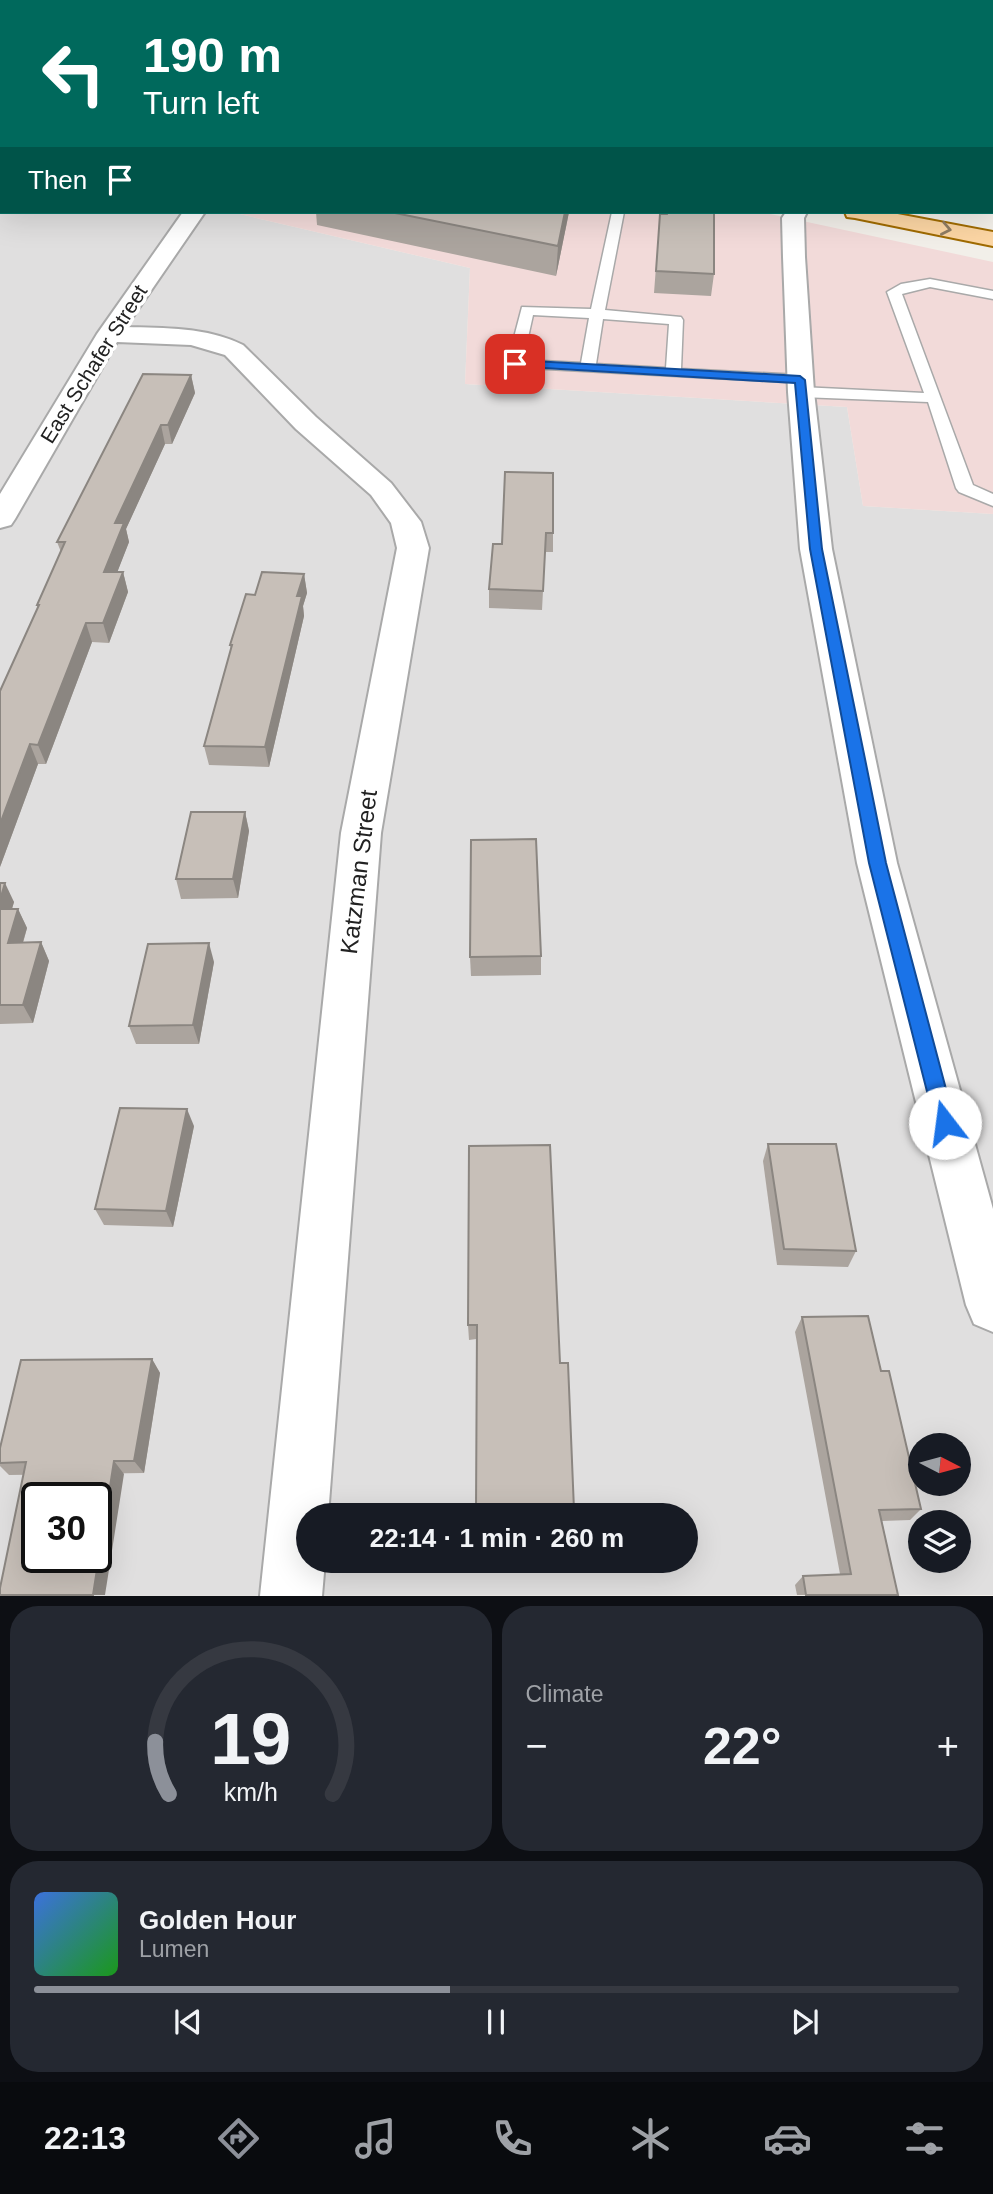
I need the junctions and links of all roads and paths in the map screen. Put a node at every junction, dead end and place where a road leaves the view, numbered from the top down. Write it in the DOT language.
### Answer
graph roads {
  1 [pos="193,214"];
  2 [pos="618,214"];
  3 [pos="795,214"];
  4 [pos="865,214"];
  5 [pos="993,239"];
  6 [pos="993,295"];
  7 [pos="597,314"];
  8 [pos="109,334"];
  9 [pos="588,368"];
  10 [pos="673,373"];
  11 [pos="800,386"];
  12 [pos="934,398"];
  13 [pos="993,501"];
  14 [pos="0,519"];
  15 [pos="993,1306"];
  16 [pos="291,1595"];
  1 -- 8 [label="street, East Schafer Street"];
  2 -- 7 [label="lane"];
  3 -- 11 [label="street"];
  4 -- 5 [label="main road, one-way"];
  6 -- 12 [label="lane"];
  7 -- 9 [label="lane"];
  7 -- 9 [label="lane"];
  7 -- 10 [label="lane"];
  8 -- 14 [label="street, East Schafer Street"];
  8 -- 16 [label="street, Katzman Street"];
  9 -- 10 [label="lane"];
  10 -- 11 [label="lane"];
  11 -- 12 [label="lane"];
  11 -- 15 [label="street"];
  12 -- 13 [label="lane"];
}
